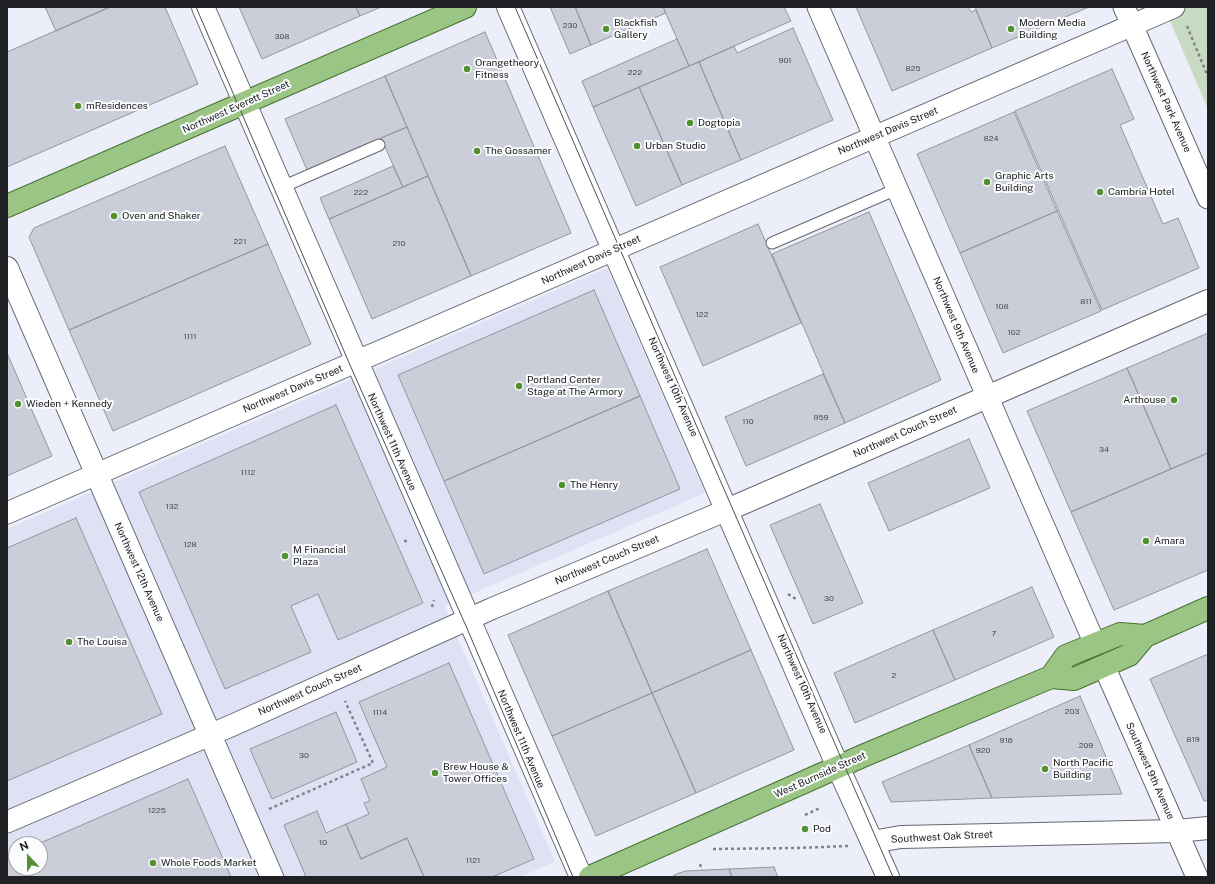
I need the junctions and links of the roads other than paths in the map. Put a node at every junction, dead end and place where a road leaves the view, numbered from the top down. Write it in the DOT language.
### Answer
graph roads {
  1 [pos="203,7"];
  2 [pos="465,7"];
  3 [pos="508,7"];
  4 [pos="818,7"];
  5 [pos="1174,7"];
  6 [pos="1128,16"];
  7 [pos="245,103"];
  8 [pos="874,137"];
  9 [pos="379,145"];
  10 [pos="282,187"];
  11 [pos="897,189"];
  12 [pos="1208,198"];
  13 [pos="7,206"];
  14 [pos="772,243"];
  15 [pos="614,250"];
  16 [pos="7,268"];
  17 [pos="1208,300"];
  18 [pos="357,362"];
  19 [pos="987,397"];
  20 [pos="97,475"];
  21 [pos="726,510"];
  22 [pos="7,513"];
  23 [pos="1208,608"];
  24 [pos="469,619"];
  25 [pos="1145,636"];
  26 [pos="1095,644"];
  27 [pos="1104,666"];
  28 [pos="1051,677"];
  29 [pos="209,734"];
  30 [pos="838,767"];
  31 [pos="7,822"];
  32 [pos="1208,828"];
  33 [pos="1177,831"];
  34 [pos="872,842"];
  35 [pos="272,877"];
  36 [pos="581,877"];
  37 [pos="590,877"];
  38 [pos="888,877"];
  39 [pos="1197,877"];
  1 -- 7 [label="street, Northwest 11th Avenue"];
  2 -- 7 [label="main road, Northwest Everett Street"];
  3 -- 15 [label="street, Northwest 10th Avenue"];
  4 -- 8 [label="street, Northwest 9th Avenue"];
  5 -- 6 [label="street, Northwest Davis Street"];
  6 -- 8 [label="street, Northwest Davis Street"];
  6 -- 12 [label="street, Northwest Park Avenue"];
  7 -- 10 [label="street, Northwest 11th Avenue"];
  7 -- 13 [label="main road, Northwest Everett Street"];
  8 -- 11 [label="street, Northwest 9th Avenue"];
  8 -- 15 [label="street, Northwest Davis Street"];
  9 -- 10 [label="lane"];
  10 -- 18 [label="street, Northwest 11th Avenue"];
  11 -- 14 [label="lane"];
  11 -- 19 [label="street, Northwest 9th Avenue"];
  15 -- 18 [label="street, Northwest Davis Street"];
  15 -- 21 [label="street, Northwest 10th Avenue"];
  16 -- 20 [label="street, Northwest 12th Avenue"];
  17 -- 19 [label="street, Northwest Couch Street"];
  18 -- 20 [label="street, Northwest Davis Street"];
  18 -- 24 [label="street, Northwest 11th Avenue"];
  19 -- 21 [label="street, Northwest Couch Street"];
  19 -- 26 [label="street, Northwest 9th Avenue"];
  20 -- 22 [label="street, Northwest Davis Street"];
  20 -- 29 [label="street, Northwest 12th Avenue"];
  21 -- 24 [label="street, Northwest Couch Street"];
  21 -- 30 [label="street, Northwest 10th Avenue"];
  23 -- 25 [label="main road, West Burnside Street"];
  24 -- 29 [label="street, Northwest Couch Street"];
  24 -- 36 [label="street, Northwest 11th Avenue"];
  25 -- 26 [label="main road, West Burnside Street"];
  25 -- 27 [label="main road, West Burnside Street"];
  26 -- 28 [label="main road, West Burnside Street"];
  27 -- 28 [label="main road, West Burnside Street"];
  27 -- 33 [label="street, Southwest 9th Avenue"];
  28 -- 30 [label="main road, West Burnside Street"];
  29 -- 31 [label="street, Northwest Couch Street"];
  29 -- 35 [label="street, Northwest 12th Avenue"];
  30 -- 34 [label="street, Northwest 10th Avenue"];
  30 -- 37 [label="main road, West Burnside Street"];
  32 -- 33 [label="street, Southwest Oak Street"];
  33 -- 34 [label="street, Southwest Oak Street"];
  33 -- 39 [label="street, Southwest 9th Avenue"];
  34 -- 38 [label="street, Northwest 10th Avenue"];
}
